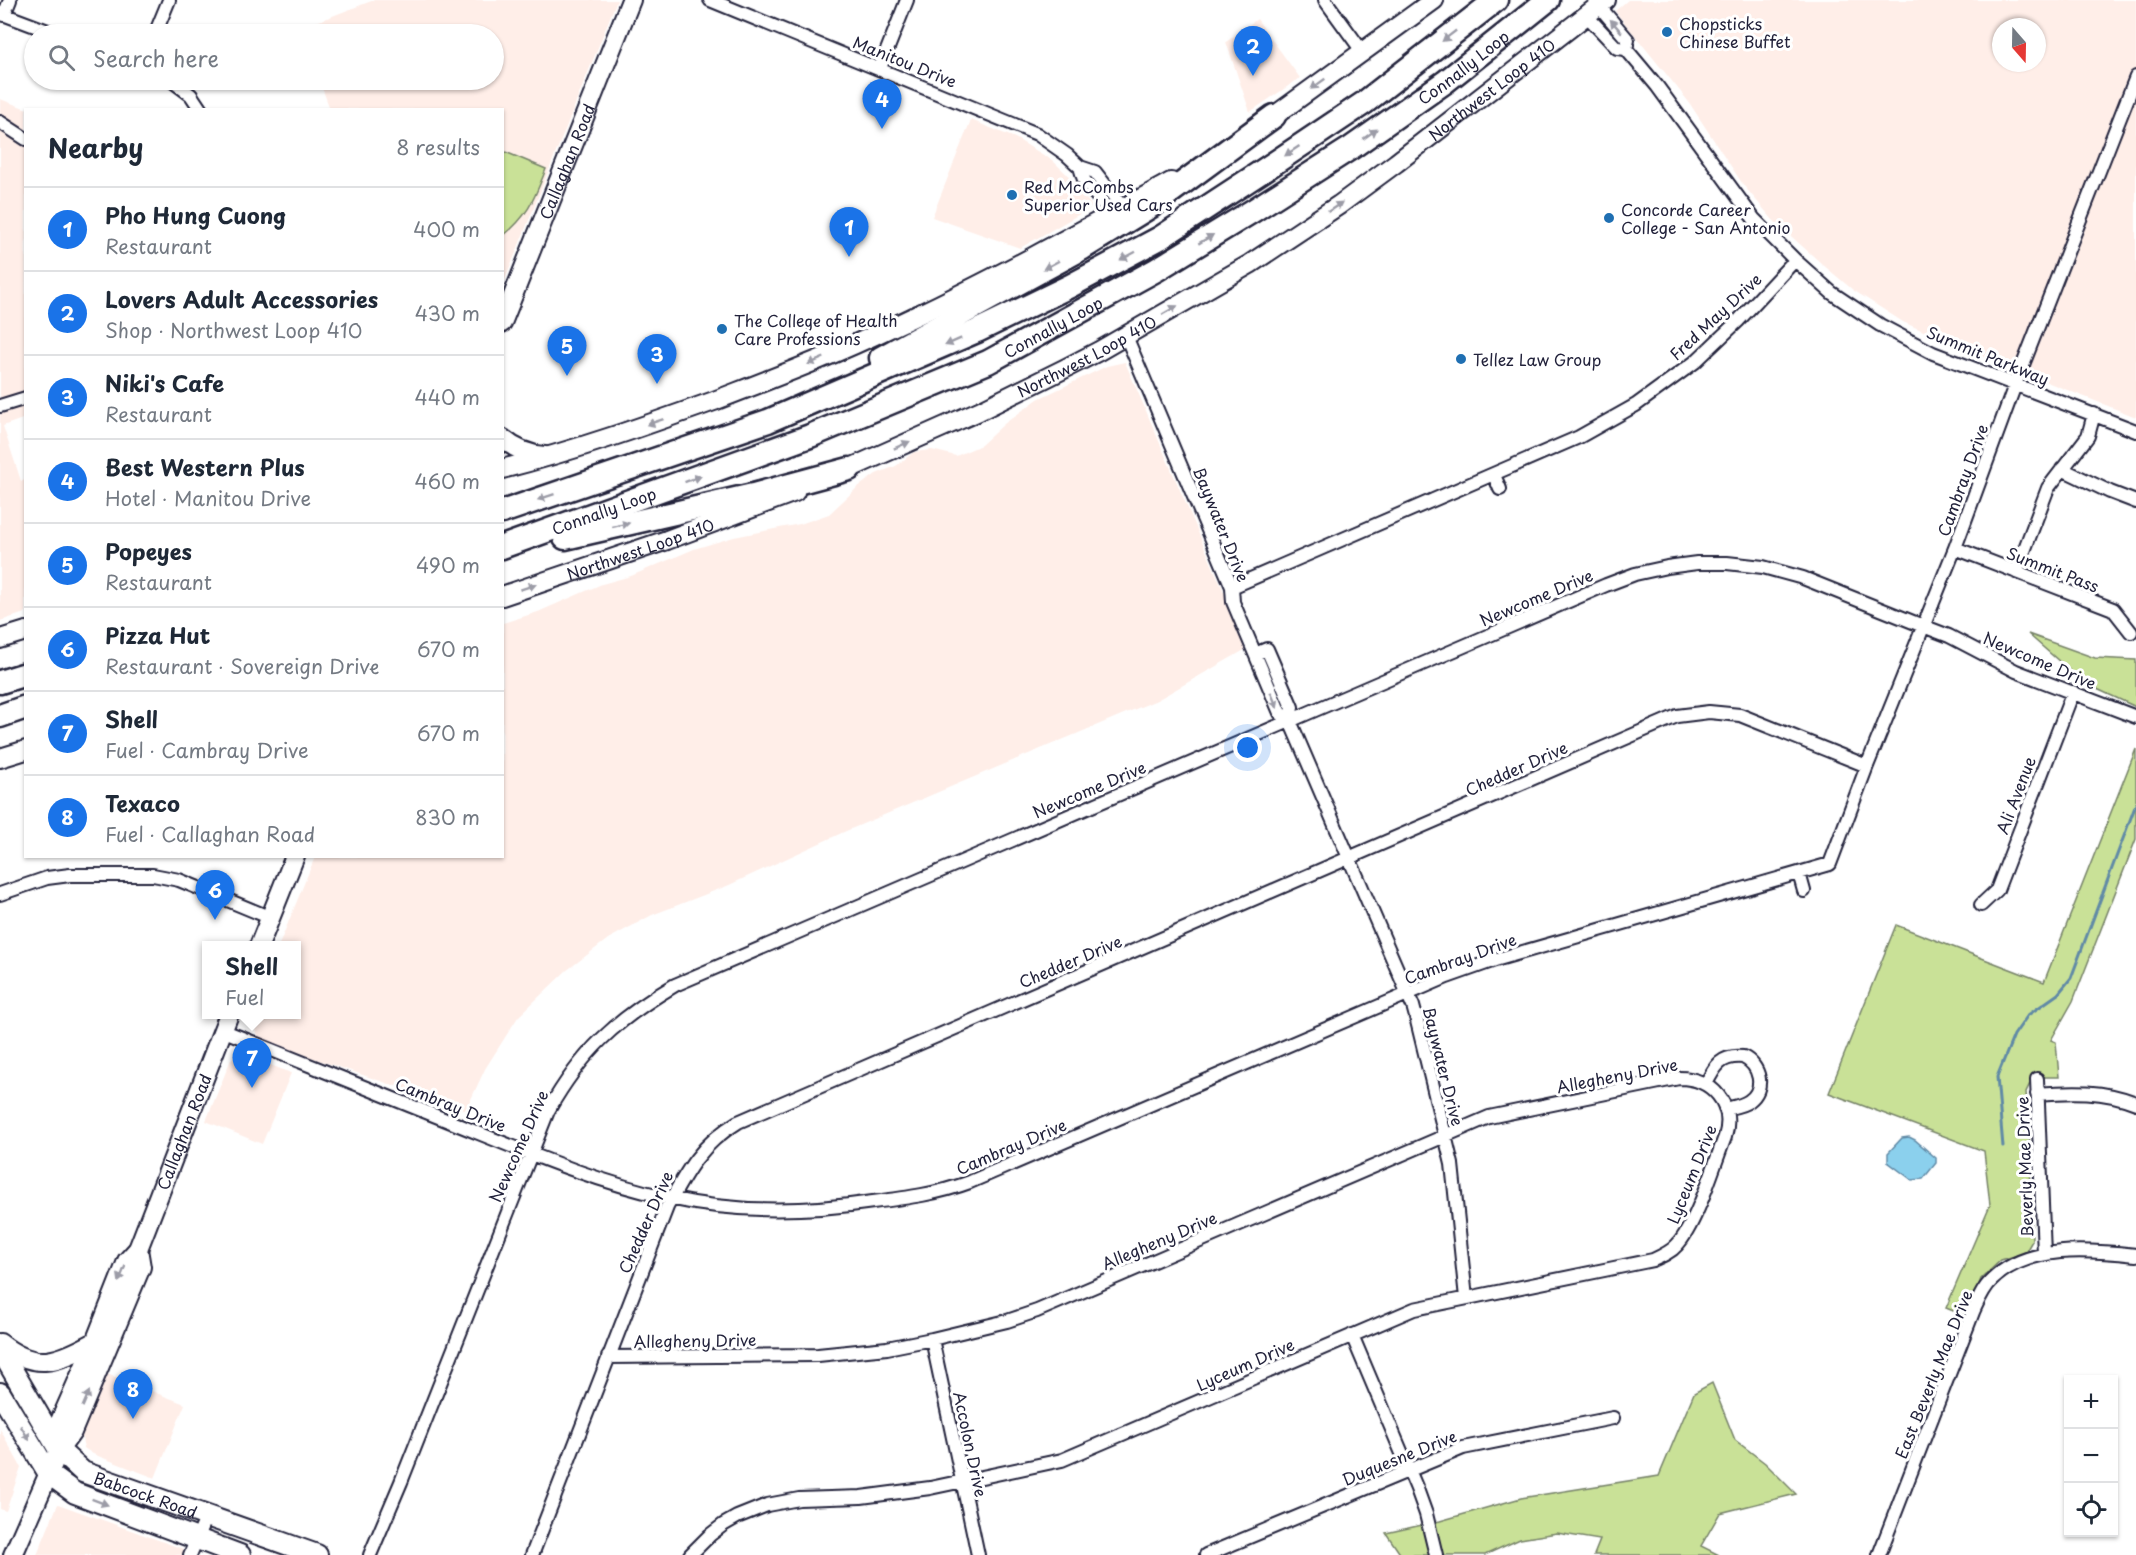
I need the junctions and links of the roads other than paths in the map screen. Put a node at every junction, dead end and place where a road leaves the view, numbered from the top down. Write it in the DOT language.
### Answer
graph roads {
  1 [pos="10,0"];
  2 [pos="169,0"];
  3 [pos="632,0"];
  4 [pos="710,0"];
  5 [pos="907,0"];
  6 [pos="1325,0"];
  7 [pos="1434,0"];
  8 [pos="1496,0"];
  9 [pos="1548,0"];
  10 [pos="1597,7"];
  11 [pos="2,14"];
  12 [pos="29,24"];
  13 [pos="159,24"];
  14 [pos="1362,51"];
  15 [pos="880,68"];
  16 [pos="2136,77"];
  17 [pos="184,90"];
  18 [pos="200,108"];
  19 [pos="1274,116"];
  20 [pos="0,122"];
  21 [pos="24,138"];
  22 [pos="1117,211"];
  23 [pos="1795,260"];
  24 [pos="504,318"];
  25 [pos="1126,336"];
  26 [pos="2015,385"];
  27 [pos="24,399"];
  28 [pos="0,406"];
  29 [pos="2094,414"];
  30 [pos="2136,431"];
  31 [pos="504,439"];
  32 [pos="556,456"];
  33 [pos="641,465"];
  34 [pos="849,469"];
  35 [pos="2062,469"];
  36 [pos="506,470"];
  37 [pos="1494,475"];
  38 [pos="1500,489"];
  39 [pos="2136,502"];
  40 [pos="504,511"];
  41 [pos="504,547"];
  42 [pos="1955,548"];
  43 [pos="504,552"];
  44 [pos="2016,572"];
  45 [pos="1232,587"];
  46 [pos="504,595"];
  47 [pos="1923,626"];
  48 [pos="24,632"];
  49 [pos="2131,632"];
  50 [pos="0,639"];
  51 [pos="1257,660"];
  52 [pos="24,675"];
  53 [pos="0,682"];
  54 [pos="2073,692"];
  55 [pos="24,708"];
  56 [pos="0,716"];
  57 [pos="2136,717"];
  58 [pos="1290,721"];
  59 [pos="24,751"];
  60 [pos="0,758"];
  61 [pos="1867,766"];
  62 [pos="294,858"];
  63 [pos="1349,859"];
  64 [pos="1799,873"];
  65 [pos="1804,891"];
  66 [pos="0,894"];
  67 [pos="1980,905"];
  68 [pos="271,918"];
  69 [pos="261,941"];
  70 [pos="1407,994"];
  71 [pos="226,1022"];
  72 [pos="2037,1079"];
  73 [pos="1710,1087"];
  74 [pos="2037,1094"];
  75 [pos="2136,1103"];
  76 [pos="1725,1108"];
  77 [pos="1445,1135"];
  78 [pos="530,1154"];
  79 [pos="671,1199"];
  80 [pos="138,1249"];
  81 [pos="2044,1254"];
  82 [pos="2136,1255"];
  83 [pos="1466,1298"];
  84 [pos="1352,1335"];
  85 [pos="932,1340"];
  86 [pos="95,1342"];
  87 [pos="0,1343"];
  88 [pos="0,1349"];
  89 [pos="608,1358"];
  90 [pos="0,1393"];
  91 [pos="1613,1418"];
  92 [pos="59,1450"];
  93 [pos="1408,1470"];
  94 [pos="49,1474"];
  95 [pos="962,1480"];
  96 [pos="207,1516"];
  97 [pos="194,1547"];
  98 [pos="13,1555"];
  99 [pos="240,1555"];
  100 [pos="317,1555"];
  101 [pos="370,1555"];
  102 [pos="532,1555"];
  103 [pos="690,1555"];
  104 [pos="978,1555"];
  105 [pos="1206,1555"];
  106 [pos="1436,1555"];
  107 [pos="1880,1555"];
  1 -- 11 [label="street"];
  2 -- 13 [label="street"];
  3 -- 24 [label="main road, Callaghan Road"];
  4 -- 15 [label="street, Manitou Drive"];
  5 -- 15 [label="street"];
  6 -- 14 [label="street"];
  7 -- 14 [label="main road"];
  8 -- 33 [label="highway, Connally Loop, one-way"];
  41 -- 9 [label="highway, Connally Loop, one-way"];
  10 -- 23 [label="street, Summit Parkway"];
  25 -- 10 [label="main road, Northwest Loop 410, one-way"];
  11 -- 12 [label="street"];
  14 -- 19 [label="main road, one-way"];
  15 -- 22 [label="street, Manitou Drive"];
  16 -- 26 [label="street, Cambray Drive"];
  17 -- 18 [label="street"];
  19 -- 22 [label="main road"];
  19 -- 33 [label="highway, one-way"];
  20 -- 21 [label="street"];
  22 -- 32 [label="main road, one-way"];
  23 -- 26 [label="street, Summit Parkway"];
  23 -- 37 [label="street, Fred May Drive"];
  34 -- 25 [label="main road, Northwest Loop 410, one-way"];
  25 -- 45 [label="street, Baywater Drive"];
  26 -- 29 [label="street, Summit Parkway"];
  26 -- 42 [label="street, Cambray Drive"];
  27 -- 28 [label="street"];
  29 -- 30 [label="street, Summit Parkway"];
  29 -- 35 [label="street"];
  31 -- 32 [label="main road"];
  32 -- 36 [label="main road"];
  33 -- 40 [label="highway, Connally Loop, one-way"];
  43 -- 34 [label="highway, one-way"];
  46 -- 34 [label="main road, Northwest Loop 410, one-way"];
  35 -- 39 [label="street"];
  35 -- 44 [label="street"];
  37 -- 38 [label="street"];
  37 -- 45 [label="street, Fred May Drive"];
  42 -- 44 [label="street, Summit Pass"];
  42 -- 47 [label="street, Cambray Drive"];
  44 -- 49 [label="street, Summit Pass"];
  45 -- 51 [label="street, Baywater Drive"];
  47 -- 54 [label="street, Newcome Drive"];
  47 -- 58 [label="street, Newcome Drive"];
  47 -- 61 [label="street, Cambray Drive"];
  48 -- 50 [label="main road"];
  51 -- 58 [label="street, Baywater Drive, one-way"];
  51 -- 58 [label="street, Baywater Drive"];
  52 -- 53 [label="highway"];
  54 -- 57 [label="street, Newcome Drive"];
  54 -- 67 [label="street, Ali Avenue"];
  55 -- 56 [label="highway"];
  58 -- 63 [label="street, Baywater Drive"];
  58 -- 78 [label="street, Newcome Drive"];
  59 -- 60 [label="main road"];
  61 -- 63 [label="street, Chedder Drive"];
  61 -- 64 [label="street, Cambray Drive"];
  62 -- 68 [label="main road"];
  63 -- 70 [label="street, Baywater Drive"];
  63 -- 79 [label="street, Chedder Drive"];
  64 -- 65 [label="street"];
  64 -- 70 [label="street, Cambray Drive"];
  66 -- 68 [label="street"];
  68 -- 69 [label="main road"];
  70 -- 77 [label="street, Baywater Drive"];
  70 -- 79 [label="street, Cambray Drive"];
  71 -- 78 [label="street, Cambray Drive"];
  71 -- 80 [label="main road, Callaghan Road"];
  72 -- 74 [label="street, Beverly Mae Drive"];
  73 -- 76 [label="street, Lyceum Drive"];
  73 -- 76 [label="street, Lyceum Drive"];
  73 -- 77 [label="street, Allegheny Drive"];
  74 -- 75 [label="street"];
  74 -- 81 [label="street, Beverly Mae Drive"];
  76 -- 83 [label="street, Lyceum Drive"];
  77 -- 83 [label="street, Baywater Drive"];
  77 -- 85 [label="street, Allegheny Drive"];
  78 -- 79 [label="street, Cambray Drive"];
  78 -- 101 [label="street, Newcome Drive"];
  79 -- 89 [label="street, Chedder Drive"];
  80 -- 86 [label="main road, Callaghan Road, one-way"];
  92 -- 80 [label="main road, Callaghan Road, one-way"];
  81 -- 82 [label="street, East Beverly Mae Drive"];
  81 -- 107 [label="street, East Beverly Mae Drive"];
  83 -- 84 [label="street, Lyceum Drive"];
  84 -- 93 [label="street"];
  84 -- 95 [label="street, Lyceum Drive"];
  85 -- 89 [label="street, Allegheny Drive"];
  85 -- 95 [label="street, Accolon Drive"];
  86 -- 87 [label="main road"];
  86 -- 92 [label="main road, Callaghan Road"];
  88 -- 92 [label="main road, Babcock Road"];
  89 -- 102 [label="street, Chedder Drive"];
  90 -- 94 [label="main road, Babcock Road, one-way"];
  91 -- 93 [label="street, Duquesne Drive"];
  92 -- 94 [label="main road, Callaghan Road"];
  92 -- 96 [label="main road, Babcock Road"];
  93 -- 105 [label="street, Duquesne Drive"];
  93 -- 106 [label="street"];
  94 -- 97 [label="main road, Babcock Road, one-way"];
  94 -- 98 [label="main road, Callaghan Road"];
  95 -- 103 [label="street, Lyceum Drive"];
  95 -- 104 [label="street, Accolon Drive"];
  96 -- 97 [label="street"];
  96 -- 100 [label="main road, Babcock Road"];
  97 -- 99 [label="main road, Babcock Road"];
}
